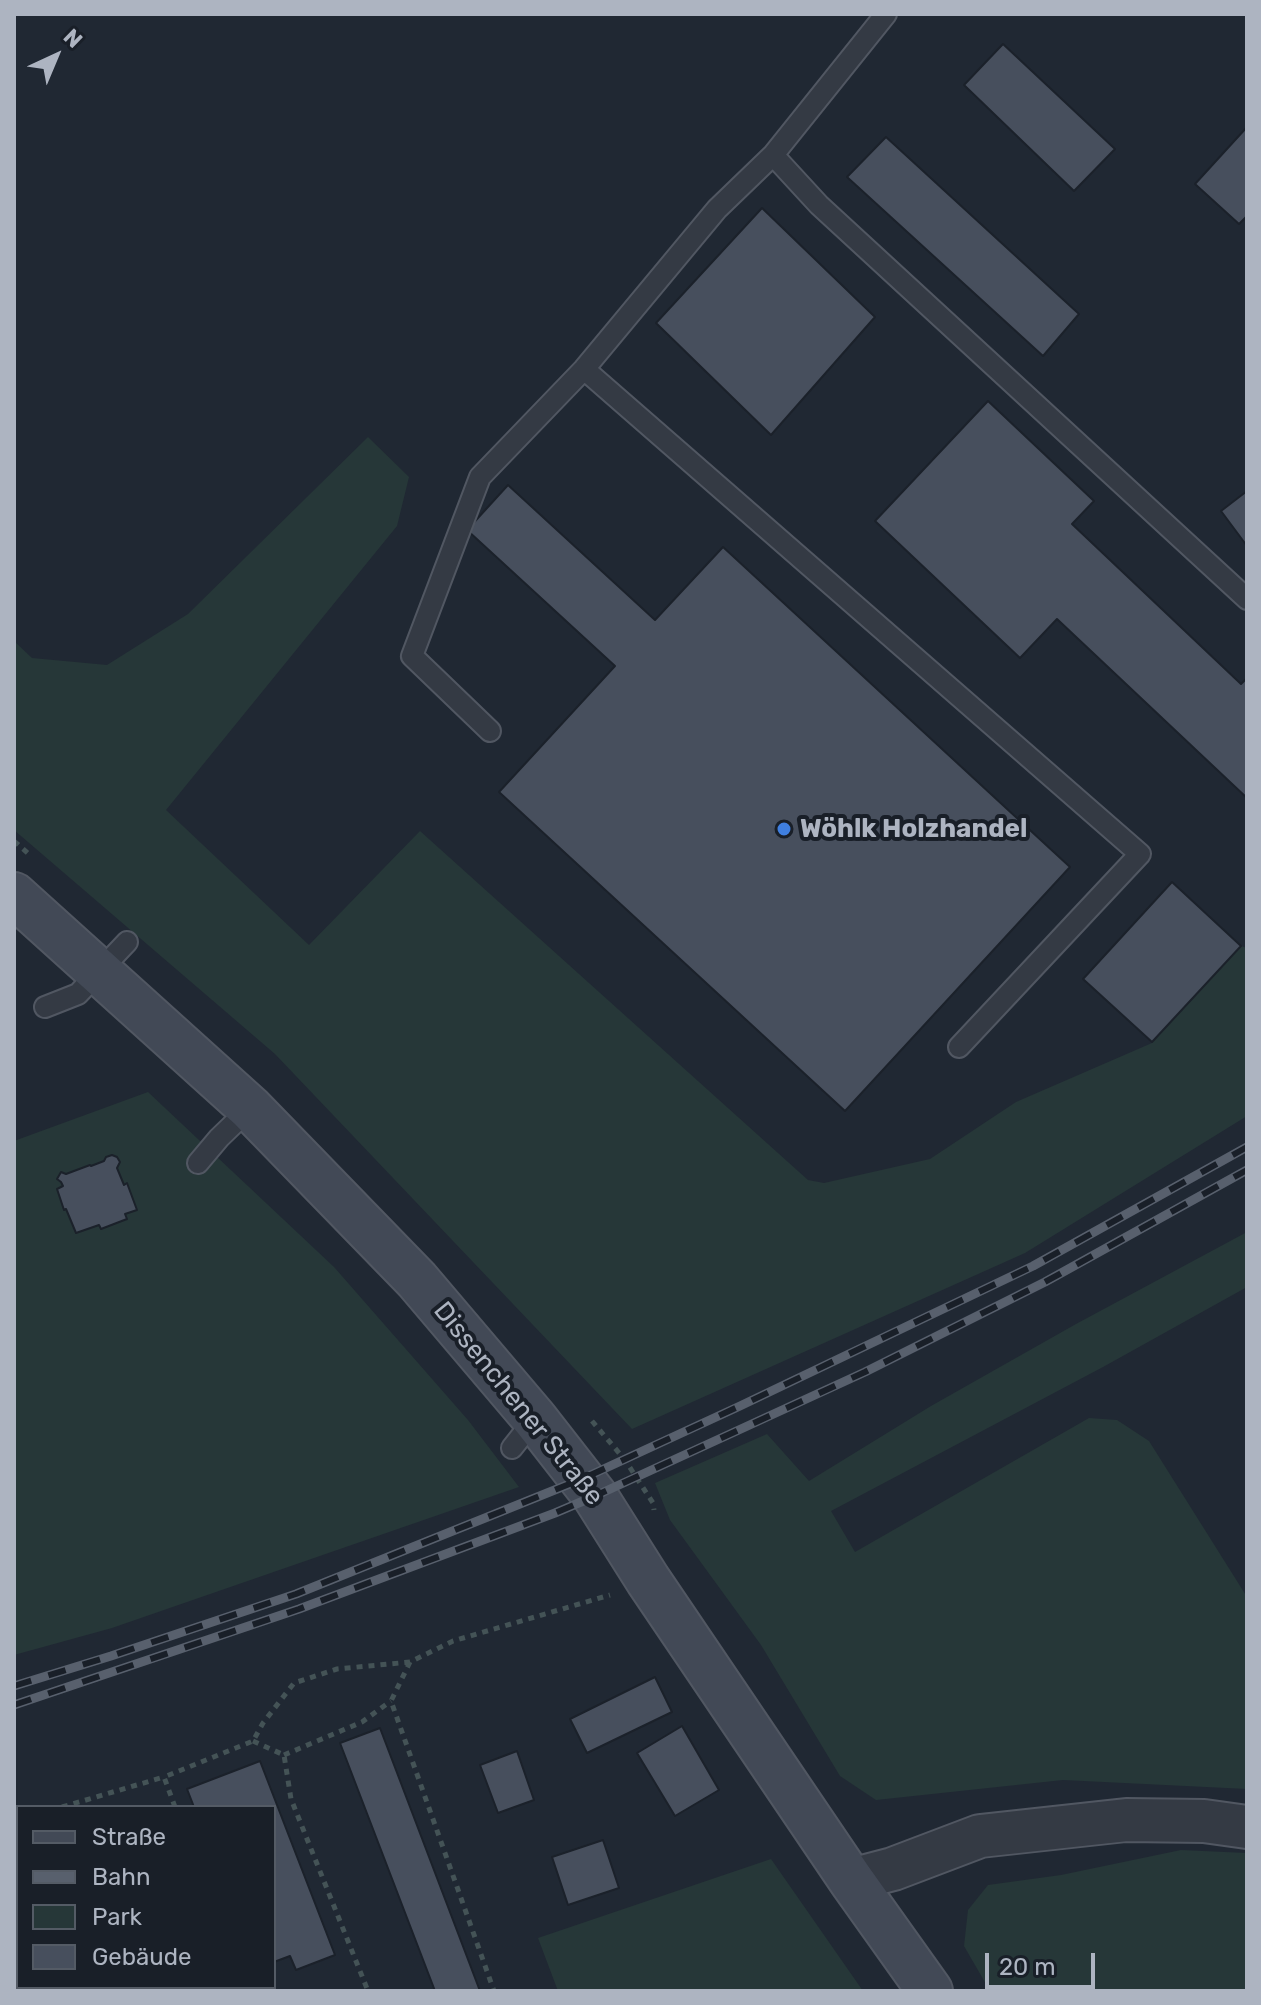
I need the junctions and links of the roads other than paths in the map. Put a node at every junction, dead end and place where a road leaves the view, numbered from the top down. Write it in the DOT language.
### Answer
graph roads {
  1 [pos="886,14"];
  2 [pos="773,155"];
  3 [pos="584,369"];
  4 [pos="1247,599"];
  5 [pos="490,731"];
  6 [pos="14,895"];
  7 [pos="113,957"];
  8 [pos="45,1007"];
  9 [pos="959,1047"];
  10 [pos="250,1108"];
  11 [pos="198,1163"];
  12 [pos="1247,1827"];
  13 [pos="851,1880"];
  14 [pos="930,1991"];
  1 -- 2 [label="lane"];
  2 -- 3 [label="lane"];
  2 -- 4 [label="lane"];
  3 -- 5 [label="lane"];
  3 -- 9 [label="lane"];
  6 -- 7 [label="main road, Dissenchener Straße"];
  7 -- 8 [label="lane"];
  7 -- 10 [label="main road, Dissenchener Straße"];
  10 -- 11 [label="lane"];
  10 -- 13 [label="main road, Dissenchener Straße"];
  12 -- 13 [label="street"];
  13 -- 14 [label="main road, Dissenchener Straße"];
}
